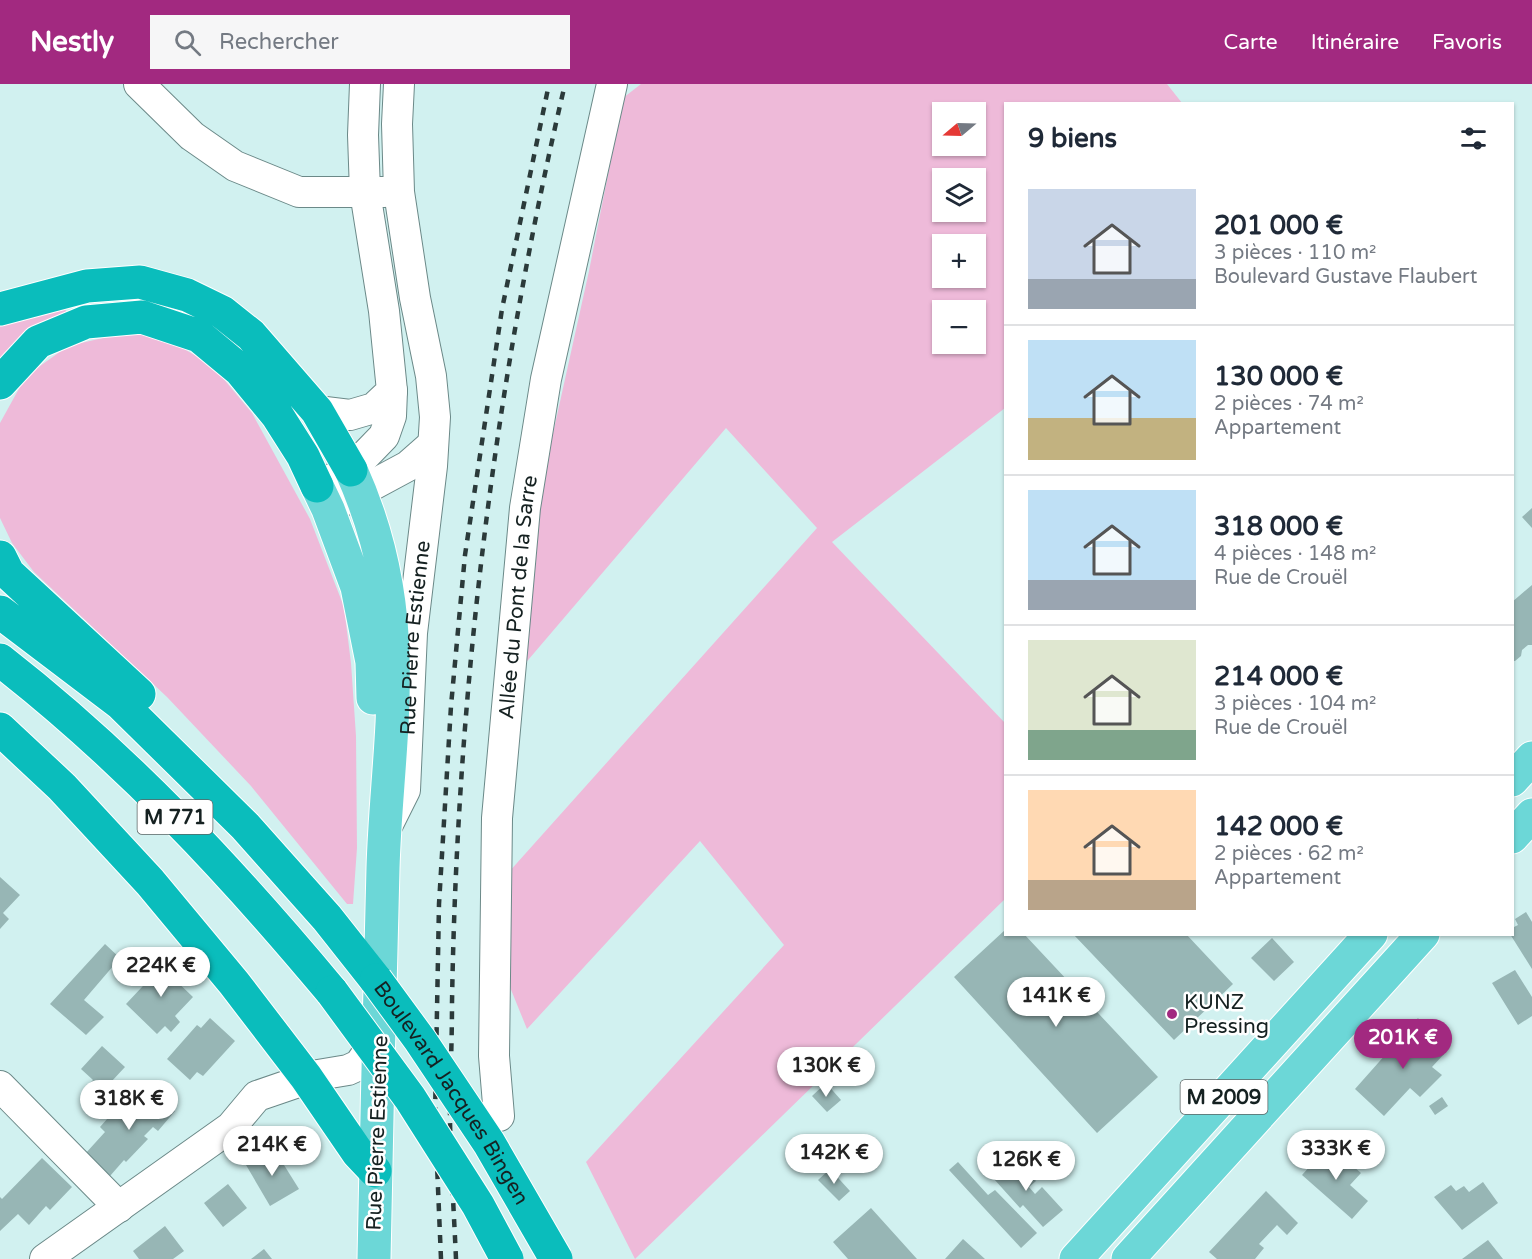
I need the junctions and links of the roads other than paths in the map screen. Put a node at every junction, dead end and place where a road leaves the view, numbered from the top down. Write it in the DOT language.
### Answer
graph roads {
  1 [pos="140,84"];
  2 [pos="365,84"];
  3 [pos="399,84"];
  4 [pos="612,84"];
  5 [pos="365,192"];
  6 [pos="399,192"];
  7 [pos="0,309"];
  8 [pos="0,383"];
  9 [pos="392,391"];
  10 [pos="317,411"];
  11 [pos="433,444"];
  12 [pos="356,481"];
  13 [pos="322,498"];
  14 [pos="0,557"];
  15 [pos="0,612"];
  16 [pos="0,660"];
  17 [pos="0,729"];
  18 [pos="1532,758"];
  19 [pos="1514,778"];
  20 [pos="1532,815"];
  21 [pos="245,826"];
  22 [pos="386,828"];
  23 [pos="1514,835"];
  24 [pos="1369,936"];
  25 [pos="1421,936"];
  26 [pos="380,1035"];
  27 [pos="306,1077"];
  28 [pos="0,1086"];
  29 [pos="499,1116"];
  30 [pos="375,1171"];
  31 [pos="119,1207"];
  32 [pos="45,1259"];
  33 [pos="374,1259"];
  34 [pos="507,1259"];
  35 [pos="556,1259"];
  36 [pos="1076,1259"];
  37 [pos="1128,1259"];
  1 -- 5 [label="street"];
  2 -- 5 [label="street"];
  3 -- 6 [label="street, Rue Pierre Estienne"];
  4 -- 29 [label="street, Allée du Pont de la Sarre"];
  5 -- 6 [label="street"];
  5 -- 9 [label="street"];
  6 -- 11 [label="street, Rue Pierre Estienne"];
  7 -- 10 [label="highway"];
  8 -- 13 [label="highway"];
  9 -- 10 [label="street"];
  9 -- 12 [label="street"];
  10 -- 12 [label="highway"];
  11 -- 12 [label="street"];
  11 -- 22 [label="street, Rue Pierre Estienne"];
  12 -- 13 [label="street"];
  12 -- 22 [label="main road, Rue Pierre Estienne"];
  13 -- 22 [label="main road, Rue Pierre Estienne"];
  14 -- 21 [label="highway"];
  15 -- 21 [label="highway, Boulevard Jacques Bingen / M 771"];
  16 -- 34 [label="highway, Boulevard Jacques Bingen / M 771, bridge"];
  17 -- 27 [label="highway"];
  18 -- 19 [label="main road"];
  20 -- 23 [label="main road"];
  21 -- 35 [label="highway, Boulevard Jacques Bingen / M 771, bridge"];
  22 -- 26 [label="main road, Rue Pierre Estienne"];
  24 -- 36 [label="main road, M 2009"];
  25 -- 37 [label="main road, M 2009"];
  26 -- 27 [label="street"];
  26 -- 30 [label="main road, Rue Pierre Estienne"];
  27 -- 30 [label="highway"];
  27 -- 31 [label="street"];
  28 -- 31 [label="street"];
  30 -- 33 [label="main road, Rue Pierre Estienne"];
  31 -- 32 [label="street"];
}
